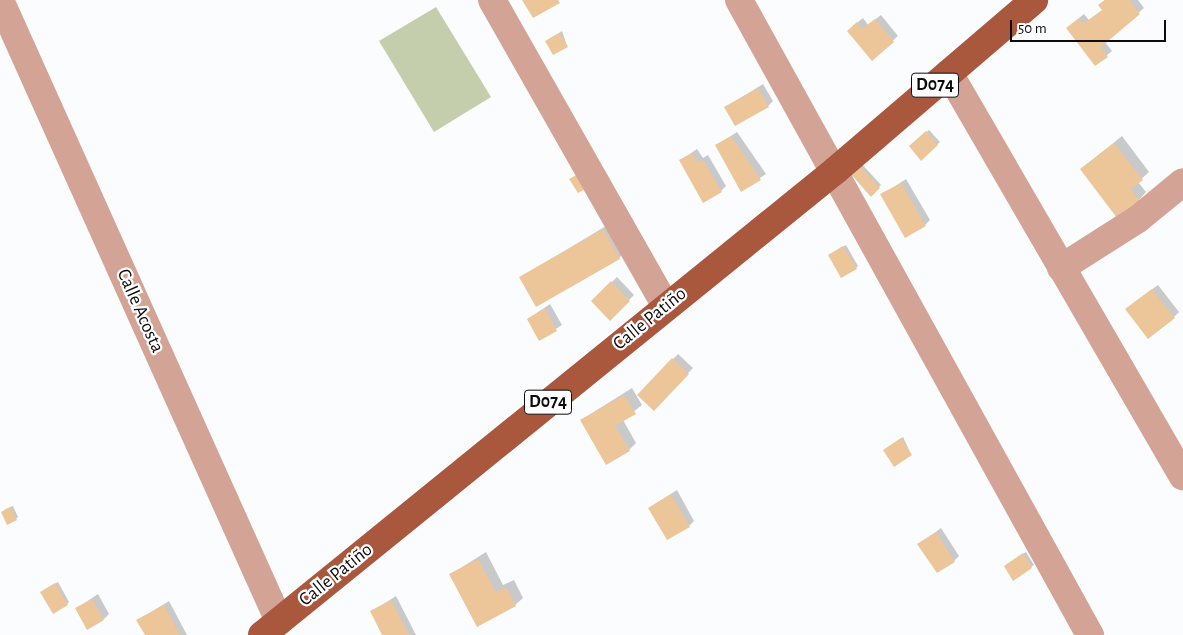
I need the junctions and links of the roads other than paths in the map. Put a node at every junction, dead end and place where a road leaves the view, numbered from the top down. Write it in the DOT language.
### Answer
graph roads {
  1 [pos="0,0"];
  2 [pos="492,0"];
  3 [pos="739,0"];
  4 [pos="1034,0"];
  5 [pos="949,73"];
  6 [pos="836,170"];
  7 [pos="1183,182"];
  8 [pos="1061,268"];
  9 [pos="666,306"];
  10 [pos="1183,476"];
  11 [pos="271,628"];
  12 [pos="1090,635"];
  1 -- 11 [label="street, Calle Acosta"];
  2 -- 9 [label="street"];
  3 -- 6 [label="street"];
  4 -- 5 [label="main road, Calle Patiño / D074"];
  5 -- 6 [label="main road, Calle Patiño / D074"];
  5 -- 8 [label="street"];
  6 -- 9 [label="main road, Calle Patiño / D074"];
  6 -- 12 [label="street"];
  7 -- 8 [label="street"];
  8 -- 10 [label="street"];
  9 -- 11 [label="main road, Calle Patiño / D074"];
}
